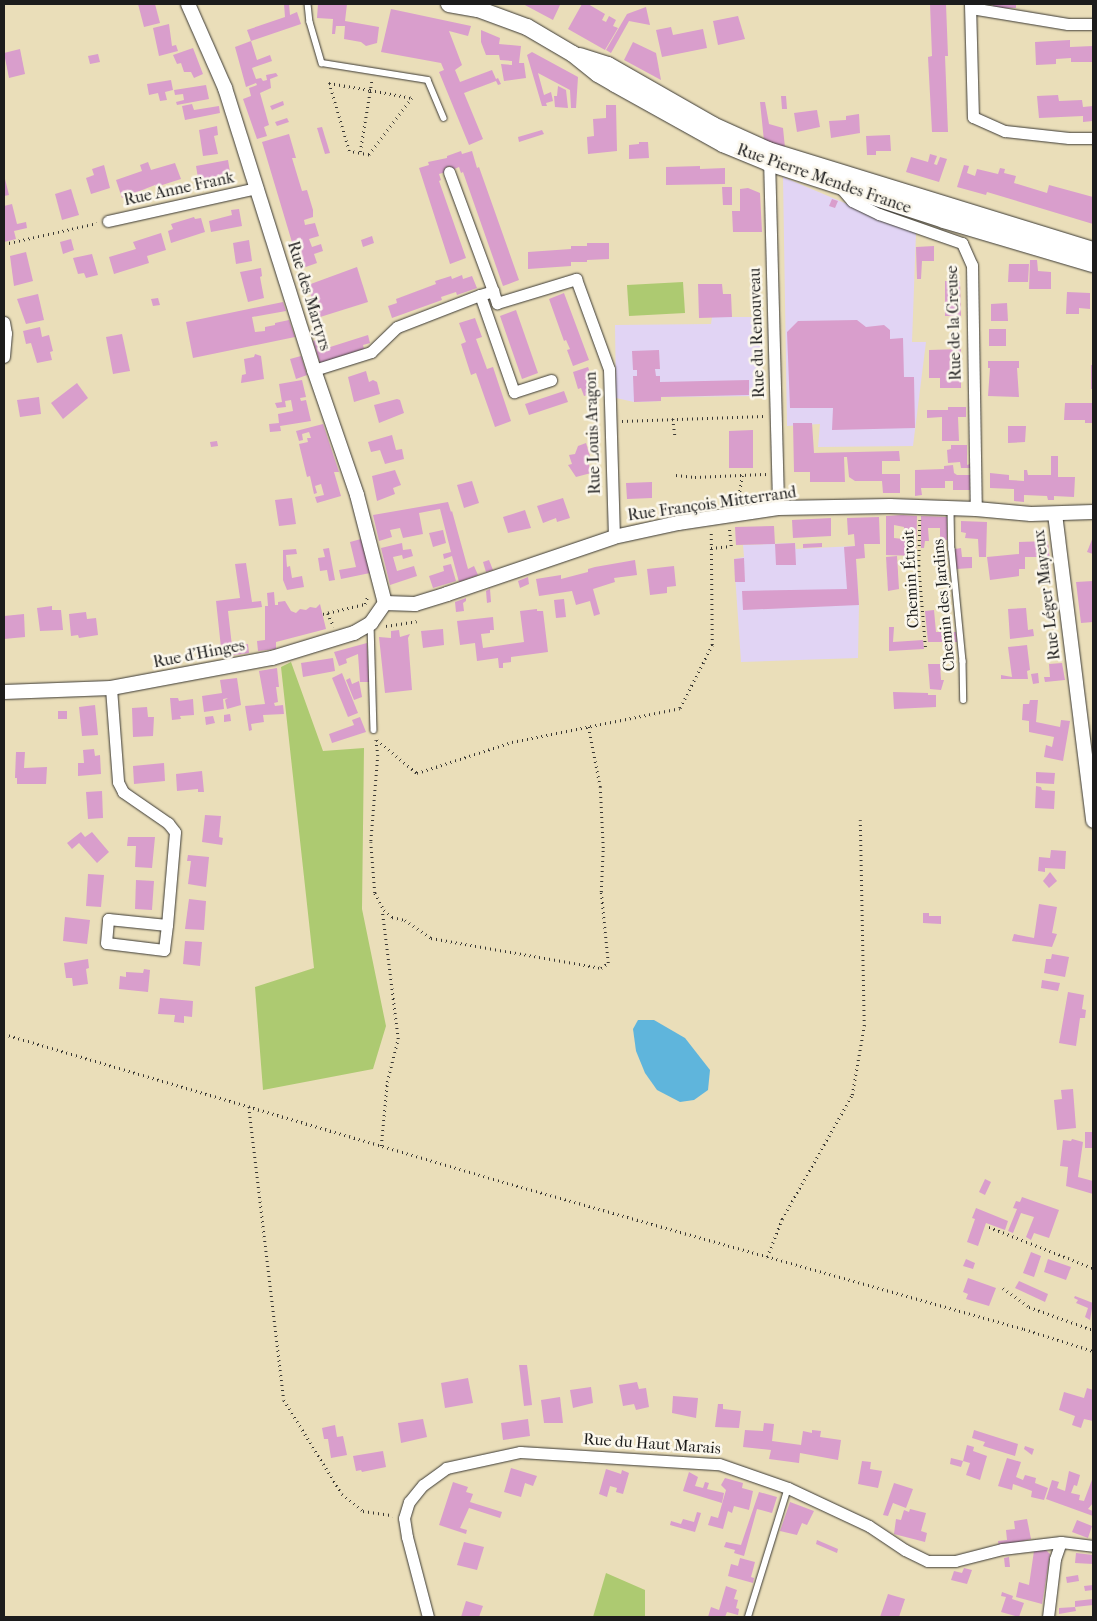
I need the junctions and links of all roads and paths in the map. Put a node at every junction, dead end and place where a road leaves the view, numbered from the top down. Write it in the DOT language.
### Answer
graph roads {
  1 [pos="188,4"];
  2 [pos="308,4"];
  3 [pos="449,4"];
  4 [pos="970,6"];
  5 [pos="1093,24"];
  6 [pos="373,71"];
  7 [pos="370,90"];
  8 [pos="444,118"];
  9 [pos="1093,138"];
  10 [pos="360,152"];
  11 [pos="769,157"];
  12 [pos="449,172"];
  13 [pos="840,187"];
  14 [pos="257,188"];
  15 [pos="108,221"];
  16 [pos="4,244"];
  17 [pos="1093,250"];
  18 [pos="1093,264"];
  19 [pos="493,291"];
  20 [pos="480,295"];
  21 [pos="4,322"];
  22 [pos="4,357"];
  23 [pos="314,370"];
  24 [pos="552,380"];
  25 [pos="776,416"];
  26 [pos="673,420"];
  27 [pos="611,422"];
  28 [pos="676,436"];
  29 [pos="778,474"];
  30 [pos="676,475"];
  31 [pos="742,475"];
  32 [pos="920,506"];
  33 [pos="951,507"];
  34 [pos="778,508"];
  35 [pos="976,509"];
  36 [pos="1093,512"];
  37 [pos="737,514"];
  38 [pos="1055,514"];
  39 [pos="710,519"];
  40 [pos="614,537"];
  41 [pos="711,548"];
  42 [pos="383,588"];
  43 [pos="385,603"];
  44 [pos="322,614"];
  45 [pos="417,621"];
  46 [pos="371,623"];
  47 [pos="371,638"];
  48 [pos="926,651"];
  49 [pos="110,688"];
  50 [pos="4,692"];
  51 [pos="964,700"];
  52 [pos="588,726"];
  53 [pos="374,730"];
  54 [pos="376,740"];
  55 [pos="860,820"];
  56 [pos="1093,821"];
  57 [pos="382,907"];
  58 [pos="167,925"];
  59 [pos="4,1034"];
  60 [pos="249,1107"];
  61 [pos="380,1146"];
  62 [pos="989,1227"];
  63 [pos="767,1256"];
  64 [pos="1093,1268"];
  65 [pos="1003,1288"];
  66 [pos="1093,1330"];
  67 [pos="1093,1351"];
  68 [pos="788,1488"];
  69 [pos="404,1518"];
  70 [pos="1061,1542"];
  71 [pos="1093,1546"];
  72 [pos="428,1617"];
  73 [pos="748,1617"];
  74 [pos="1048,1617"];
  1 -- 14 [label="street, Rue des Martyrs"];
  2 -- 6 [label="lane"];
  3 -- 11 [label="main road, Rue Pierre Mendes France"];
  4 -- 5 [label="street"];
  4 -- 9 [label="street"];
  6 -- 7 [label="path"];
  6 -- 8 [label="lane"];
  7 -- 10 [label="path"];
  7 -- 10 [label="path"];
  7 -- 10 [label="path"];
  11 -- 13 [label="main road, Rue Pierre Mendes France"];
  11 -- 17 [label="main road, Rue Pierre Mendes France"];
  11 -- 25 [label="street, Rue du Renouveau"];
  12 -- 19 [label="street"];
  13 -- 18 [label="main road, Rue Pierre Mendes France"];
  13 -- 35 [label="street, Rue de la Creuse"];
  14 -- 15 [label="street, Rue Anne Frank"];
  14 -- 23 [label="street, Rue des Martyrs"];
  15 -- 16 [label="path"];
  19 -- 20 [label="street"];
  19 -- 27 [label="street, Rue Louis Aragon"];
  20 -- 23 [label="street"];
  20 -- 24 [label="street"];
  21 -- 22 [label="street"];
  23 -- 42 [label="street, Rue des Martyrs"];
  25 -- 26 [label="path"];
  25 -- 29 [label="street, Rue du Renouveau"];
  26 -- 27 [label="path"];
  26 -- 28 [label="path"];
  27 -- 40 [label="street, Rue Louis Aragon"];
  29 -- 31 [label="path"];
  29 -- 34 [label="street, Rue du Renouveau"];
  30 -- 31 [label="path"];
  31 -- 37 [label="path"];
  32 -- 33 [label="street, Rue François Mitterrand"];
  32 -- 34 [label="street, Rue François Mitterrand"];
  32 -- 48 [label="path, Chemin Étroit"];
  33 -- 35 [label="street, Rue François Mitterrand"];
  33 -- 51 [label="lane, Chemin des Jardins"];
  34 -- 37 [label="street, Rue François Mitterrand"];
  35 -- 38 [label="street, Rue François Mitterrand"];
  36 -- 38 [label="street, Rue François Mitterrand"];
  37 -- 39 [label="street, Rue François Mitterrand"];
  37 -- 41 [label="path"];
  38 -- 56 [label="street, Rue Léger Mayeux"];
  39 -- 40 [label="street, Rue François Mitterrand"];
  39 -- 41 [label="path"];
  40 -- 43 [label="street, Rue François Mitterrand"];
  41 -- 52 [label="path"];
  42 -- 43 [label="street, Rue des Martyrs"];
  42 -- 44 [label="path"];
  43 -- 46 [label="street, Rue d'Hinges"];
  45 -- 47 [label="path"];
  46 -- 47 [label="lane"];
  46 -- 49 [label="street, Rue d'Hinges"];
  47 -- 53 [label="lane"];
  49 -- 50 [label="street, Rue d'Hinges"];
  49 -- 58 [label="street"];
  52 -- 54 [label="path"];
  52 -- 57 [label="path"];
  53 -- 54 [label="path"];
  54 -- 57 [label="path"];
  55 -- 63 [label="path"];
  57 -- 61 [label="path"];
  58 -- 58 [label="street"];
  59 -- 60 [label="path"];
  60 -- 61 [label="path"];
  60 -- 69 [label="path"];
  61 -- 63 [label="path"];
  62 -- 64 [label="path"];
  63 -- 67 [label="path"];
  65 -- 66 [label="path"];
  68 -- 69 [label="street, Rue du Haut Marais"];
  68 -- 70 [label="street, Rue du Haut Marais"];
  68 -- 73 [label="lane"];
  69 -- 72 [label="street"];
  70 -- 71 [label="street, Rue du Haut Marais"];
  70 -- 74 [label="street"];
}
